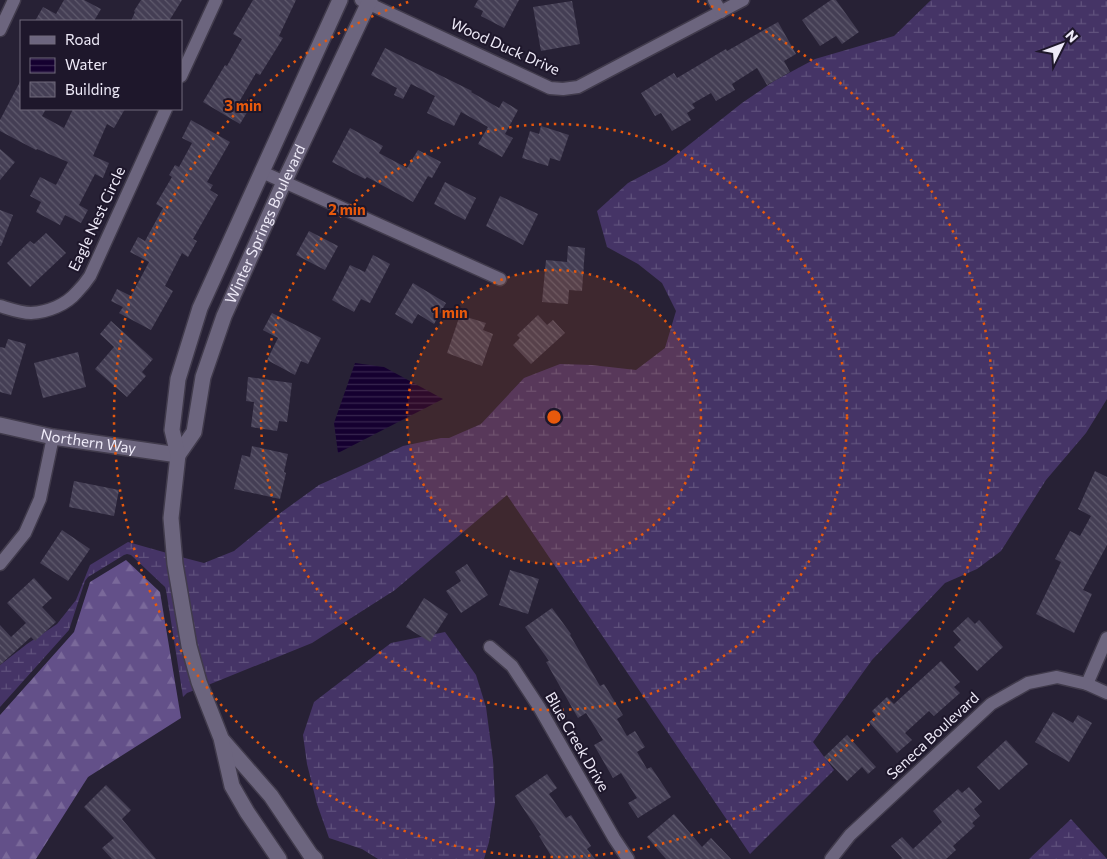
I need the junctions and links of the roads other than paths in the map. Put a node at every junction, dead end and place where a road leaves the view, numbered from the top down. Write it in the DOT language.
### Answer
graph roads {
  1 [pos="14,0"];
  2 [pos="216,0"];
  3 [pos="340,0"];
  4 [pos="714,0"];
  5 [pos="743,0"];
  6 [pos="367,1"];
  7 [pos="721,12"];
  8 [pos="0,30"];
  9 [pos="182,74"];
  10 [pos="166,110"];
  11 [pos="262,172"];
  12 [pos="284,182"];
  13 [pos="500,279"];
  14 [pos="0,306"];
  15 [pos="0,425"];
  16 [pos="53,438"];
  17 [pos="178,455"];
  18 [pos="0,564"];
  19 [pos="1107,638"];
  20 [pos="490,647"];
  21 [pos="1087,684"];
  22 [pos="1107,693"];
  23 [pos="221,738"];
  24 [pos="279,859"];
  25 [pos="314,859"];
  26 [pos="628,859"];
  27 [pos="830,859"];
  1 -- 8 [label="street"];
  2 -- 9 [label="street"];
  3 -- 11 [label="street, Winter Springs Boulevard"];
  4 -- 7 [label="street"];
  5 -- 7 [label="street, Wood Duck Drive"];
  6 -- 7 [label="street, Wood Duck Drive"];
  6 -- 12 [label="street, Winter Springs Boulevard"];
  10 -- 14 [label="street, Eagle Nest Circle"];
  11 -- 12 [label="street"];
  11 -- 17 [label="street, Winter Springs Boulevard"];
  12 -- 13 [label="street"];
  12 -- 17 [label="street, Winter Springs Boulevard"];
  15 -- 16 [label="street, Northern Way"];
  16 -- 17 [label="street, Northern Way"];
  16 -- 18 [label="street"];
  17 -- 23 [label="street, Winter Springs Boulevard"];
  19 -- 21 [label="street"];
  20 -- 26 [label="street, Blue Creek Drive"];
  21 -- 22 [label="street, Seneca Boulevard"];
  21 -- 27 [label="street, Seneca Boulevard"];
  23 -- 24 [label="street, Winter Springs Boulevard"];
  23 -- 25 [label="street, Winter Springs Boulevard"];
}
